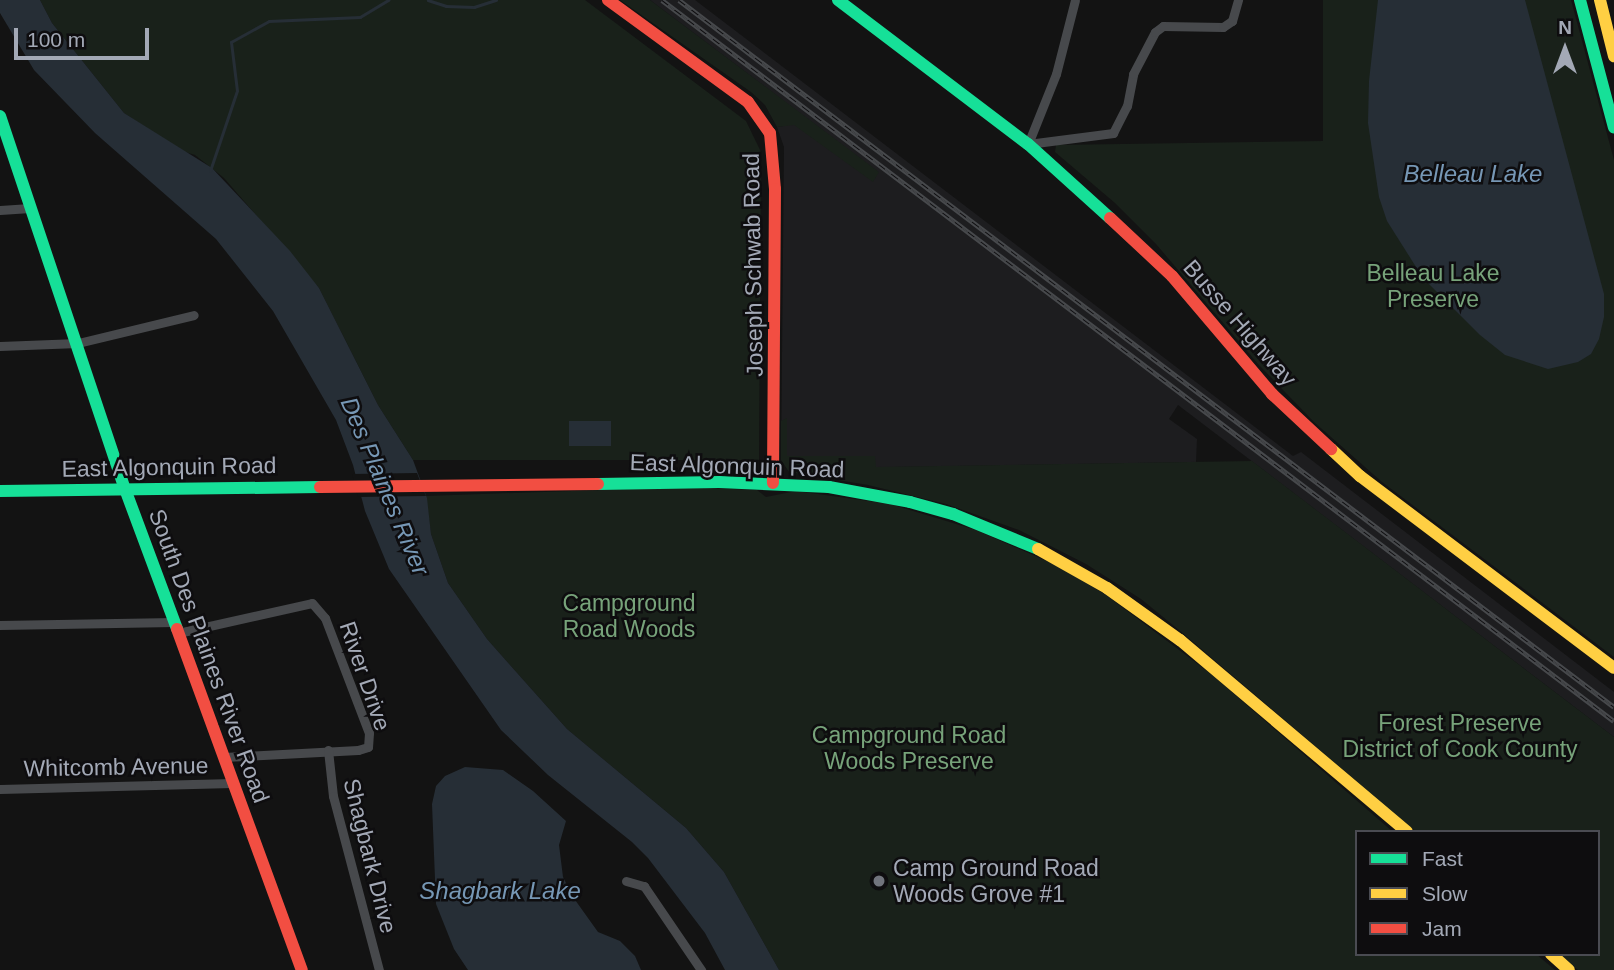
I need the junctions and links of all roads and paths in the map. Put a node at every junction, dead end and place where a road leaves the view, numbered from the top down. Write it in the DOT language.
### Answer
graph roads {
  1 [pos="608,0"];
  2 [pos="838,0"];
  3 [pos="1075,0"];
  4 [pos="1238,0"];
  5 [pos="1580,0"];
  6 [pos="1600,0"];
  7 [pos="1614,56"];
  8 [pos="0,116"];
  9 [pos="1614,128"];
  10 [pos="1028,144"];
  11 [pos="30,208"];
  12 [pos="0,210"];
  13 [pos="194,315"];
  14 [pos="78,343"];
  15 [pos="0,346"];
  16 [pos="773,483"];
  17 [pos="125,489"];
  18 [pos="0,491"];
  19 [pos="0,625"];
  20 [pos="176,627"];
  21 [pos="1614,668"];
  22 [pos="328,750"];
  23 [pos="223,757"];
  24 [pos="232,783"];
  25 [pos="0,789"];
  26 [pos="1405,830"];
  27 [pos="626,881"];
  28 [pos="1553,956"];
  29 [pos="302,970"];
  30 [pos="379,970"];
  31 [pos="701,970"];
  32 [pos="1569,970"];
  1 -- 16 [label="main road, Joseph Schwab Road"];
  2 -- 10 [label="main road, Busse Highway"];
  3 -- 10 [label="street"];
  4 -- 10 [label="street"];
  5 -- 9 [label="main road"];
  6 -- 7 [label="main road"];
  8 -- 11 [label="main road, South Des Plaines River Road"];
  10 -- 21 [label="main road, Busse Highway"];
  11 -- 12 [label="street"];
  11 -- 14 [label="main road, South Des Plaines River Road"];
  13 -- 14 [label="street"];
  14 -- 15 [label="street"];
  14 -- 17 [label="main road, South Des Plaines River Road"];
  16 -- 17 [label="main road, East Algonquin Road"];
  16 -- 26 [label="main road, East Algonquin Road"];
  17 -- 18 [label="main road, East Algonquin Road"];
  17 -- 20 [label="main road, South Des Plaines River Road"];
  19 -- 20 [label="street"];
  20 -- 22 [label="street, River Drive"];
  20 -- 23 [label="main road, South Des Plaines River Road"];
  22 -- 23 [label="street, River Drive"];
  22 -- 30 [label="street, Shagbark Drive"];
  23 -- 24 [label="main road, South Des Plaines River Road"];
  24 -- 25 [label="street, Whitcomb Avenue"];
  24 -- 29 [label="main road, South Des Plaines River Road"];
  27 -- 31 [label="street"];
  28 -- 32 [label="main road"];
}
